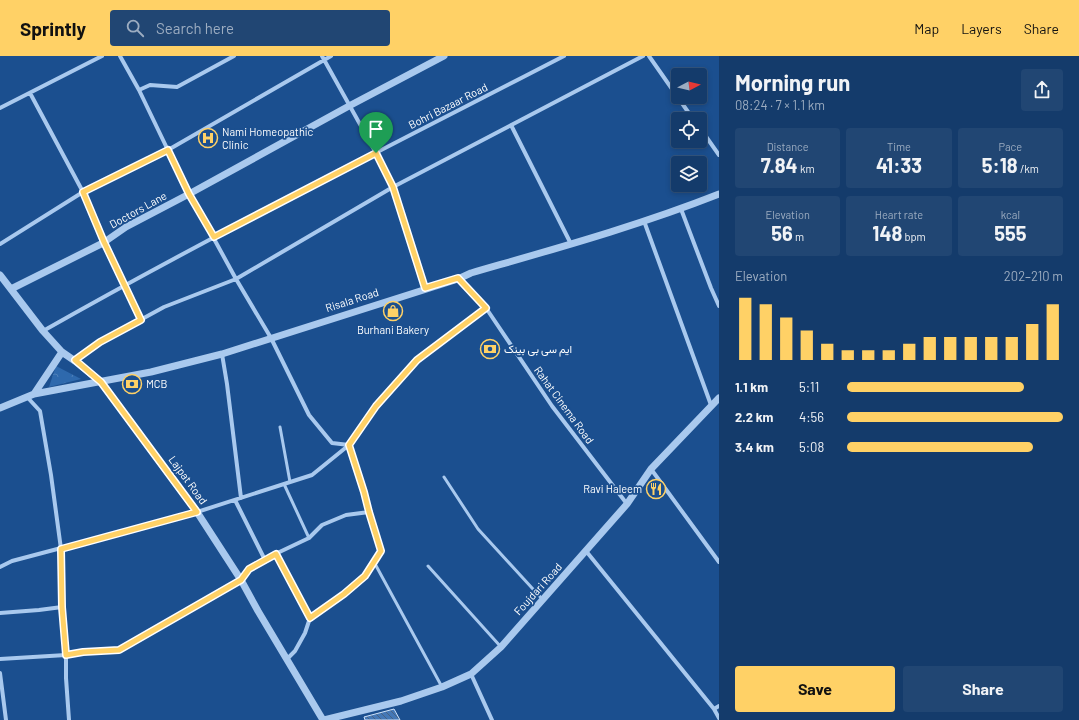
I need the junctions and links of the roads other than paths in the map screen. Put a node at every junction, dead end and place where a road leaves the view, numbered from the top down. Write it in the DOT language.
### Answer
graph roads {
  1 [pos="102,56"];
  2 [pos="120,56"];
  3 [pos="234,56"];
  4 [pos="332,56"];
  5 [pos="444,56"];
  6 [pos="564,56"];
  7 [pos="643,56"];
  8 [pos="649,56"];
  9 [pos="323,58"];
  10 [pos="139,90"];
  11 [pos="30,93"];
  12 [pos="349,106"];
  13 [pos="0,108"];
  14 [pos="689,112"];
  15 [pos="511,125"];
  16 [pos="707,138"];
  17 [pos="168,150"];
  18 [pos="376,153"];
  19 [pos="719,155"];
  20 [pos="393,187"];
  21 [pos="83,192"];
  22 [pos="189,194"];
  23 [pos="719,194"];
  24 [pos="681,209"];
  25 [pos="644,221"];
  26 [pos="214,237"];
  27 [pos="104,242"];
  28 [pos="0,244"];
  29 [pos="571,244"];
  30 [pos="0,275"];
  31 [pos="458,278"];
  32 [pos="236,279"];
  33 [pos="125,285"];
  34 [pos="425,288"];
  35 [pos="11,289"];
  36 [pos="719,306"];
  37 [pos="486,308"];
  38 [pos="141,320"];
  39 [pos="43,331"];
  40 [pos="272,338"];
  41 [pos="62,352"];
  42 [pos="222,354"];
  43 [pos="75,360"];
  44 [pos="101,382"];
  45 [pos="31,396"];
  46 [pos="719,398"];
  47 [pos="712,405"];
  48 [pos="0,408"];
  49 [pos="280,427"];
  50 [pos="349,445"];
  51 [pos="651,470"];
  52 [pos="444,477"];
  53 [pos="290,482"];
  54 [pos="284,484"];
  55 [pos="241,498"];
  56 [pos="235,500"];
  57 [pos="627,504"];
  58 [pos="197,512"];
  59 [pos="369,512"];
  60 [pos="309,538"];
  61 [pos="61,549"];
  62 [pos="586,551"];
  63 [pos="276,554"];
  64 [pos="265,560"];
  65 [pos="374,562"];
  66 [pos="719,562"];
  67 [pos="428,566"];
  68 [pos="0,567"];
  69 [pos="241,580"];
  70 [pos="543,600"];
  71 [pos="62,607"];
  72 [pos="0,613"];
  73 [pos="310,618"];
  74 [pos="501,647"];
  75 [pos="66,655"];
  76 [pos="0,659"];
  77 [pos="287,659"];
  78 [pos="0,673"];
  79 [pos="471,674"];
  80 [pos="442,687"];
  81 [pos="2,704"];
  82 [pos="719,706"];
  83 [pos="714,708"];
  84 [pos="719,718"];
  85 [pos="6,720"];
  86 [pos="69,720"];
  87 [pos="324,720"];
  88 [pos="492,720"];
  1 -- 11 [label="street"];
  2 -- 10 [label="street"];
  3 -- 10 [label="street"];
  4 -- 9 [label="street"];
  5 -- 12 [label="street, Doctors Lane"];
  6 -- 18 [label="street, Bohri Bazaar Road"];
  7 -- 15 [label="street"];
  8 -- 14 [label="street"];
  9 -- 12 [label="street"];
  9 -- 17 [label="street"];
  10 -- 17 [label="street"];
  11 -- 13 [label="street"];
  11 -- 21 [label="street"];
  12 -- 18 [label="street"];
  12 -- 22 [label="street, Doctors Lane"];
  15 -- 20 [label="street"];
  15 -- 29 [label="street"];
  16 -- 19 [label="street"];
  17 -- 21 [label="street"];
  17 -- 22 [label="street"];
  18 -- 20 [label="street"];
  18 -- 26 [label="street, Bohri Bazaar Road"];
  20 -- 32 [label="street"];
  20 -- 34 [label="street"];
  21 -- 27 [label="street"];
  21 -- 28 [label="street"];
  22 -- 26 [label="street"];
  22 -- 27 [label="street, Doctors Lane"];
  23 -- 24 [label="street, Risala Road"];
  24 -- 25 [label="street, Risala Road"];
  24 -- 36 [label="street"];
  25 -- 29 [label="street, Risala Road"];
  25 -- 47 [label="street"];
  26 -- 32 [label="street"];
  26 -- 33 [label="street, Bohri Bazaar Road"];
  27 -- 33 [label="street"];
  27 -- 35 [label="street, Doctors Lane"];
  29 -- 31 [label="street, Risala Road"];
  30 -- 35 [label="street, Lajpat Road"];
  31 -- 34 [label="street, Risala Road"];
  31 -- 37 [label="street, Rahat Cinema Road"];
  32 -- 38 [label="street"];
  32 -- 40 [label="street"];
  33 -- 38 [label="street"];
  33 -- 39 [label="street, Bohri Bazaar Road"];
  34 -- 40 [label="street, Risala Road"];
  35 -- 39 [label="street, Lajpat Road"];
  37 -- 50 [label="street"];
  37 -- 57 [label="street, Rahat Cinema Road"];
  38 -- 43 [label="street"];
  39 -- 41 [label="street, Lajpat Road"];
  40 -- 42 [label="street, Risala Road"];
  40 -- 50 [label="street"];
  41 -- 43 [label="street, Lajpat Road"];
  41 -- 45 [label="street"];
  42 -- 44 [label="street, Risala Road"];
  42 -- 55 [label="street"];
  43 -- 44 [label="street, Lajpat Road"];
  44 -- 45 [label="street, Risala Road"];
  44 -- 58 [label="street, Lajpat Road"];
  45 -- 48 [label="street, Risala Road"];
  45 -- 61 [label="street"];
  46 -- 47 [label="street, Foujdari Road"];
  47 -- 51 [label="street, Foujdari Road"];
  49 -- 53 [label="lane"];
  50 -- 53 [label="street"];
  50 -- 59 [label="street"];
  51 -- 57 [label="street, Foujdari Road"];
  51 -- 66 [label="street"];
  52 -- 70 [label="lane"];
  53 -- 54 [label="street"];
  54 -- 55 [label="street"];
  54 -- 60 [label="lane"];
  55 -- 56 [label="street"];
  56 -- 58 [label="street"];
  56 -- 64 [label="street"];
  57 -- 62 [label="street, Foujdari Road"];
  58 -- 61 [label="street"];
  58 -- 69 [label="street, Lajpat Road"];
  59 -- 60 [label="street"];
  59 -- 65 [label="street"];
  60 -- 63 [label="street"];
  61 -- 68 [label="street"];
  61 -- 71 [label="street"];
  62 -- 70 [label="street, Foujdari Road"];
  62 -- 83 [label="street"];
  63 -- 64 [label="street"];
  63 -- 73 [label="lane"];
  64 -- 69 [label="street"];
  65 -- 73 [label="street"];
  65 -- 80 [label="lane"];
  67 -- 74 [label="lane"];
  69 -- 75 [label="street"];
  69 -- 77 [label="street, Lajpat Road"];
  70 -- 74 [label="street, Foujdari Road"];
  71 -- 72 [label="street"];
  71 -- 75 [label="street"];
  73 -- 77 [label="street"];
  74 -- 79 [label="street, Foujdari Road"];
  75 -- 76 [label="street"];
  75 -- 86 [label="street"];
  77 -- 87 [label="street, Lajpat Road"];
  78 -- 81 [label="street"];
  79 -- 80 [label="street, Foujdari Road"];
  79 -- 88 [label="street"];
  80 -- 87 [label="street, Foujdari Road"];
  81 -- 85 [label="street"];
  82 -- 83 [label="street"];
  83 -- 84 [label="street"];
}
